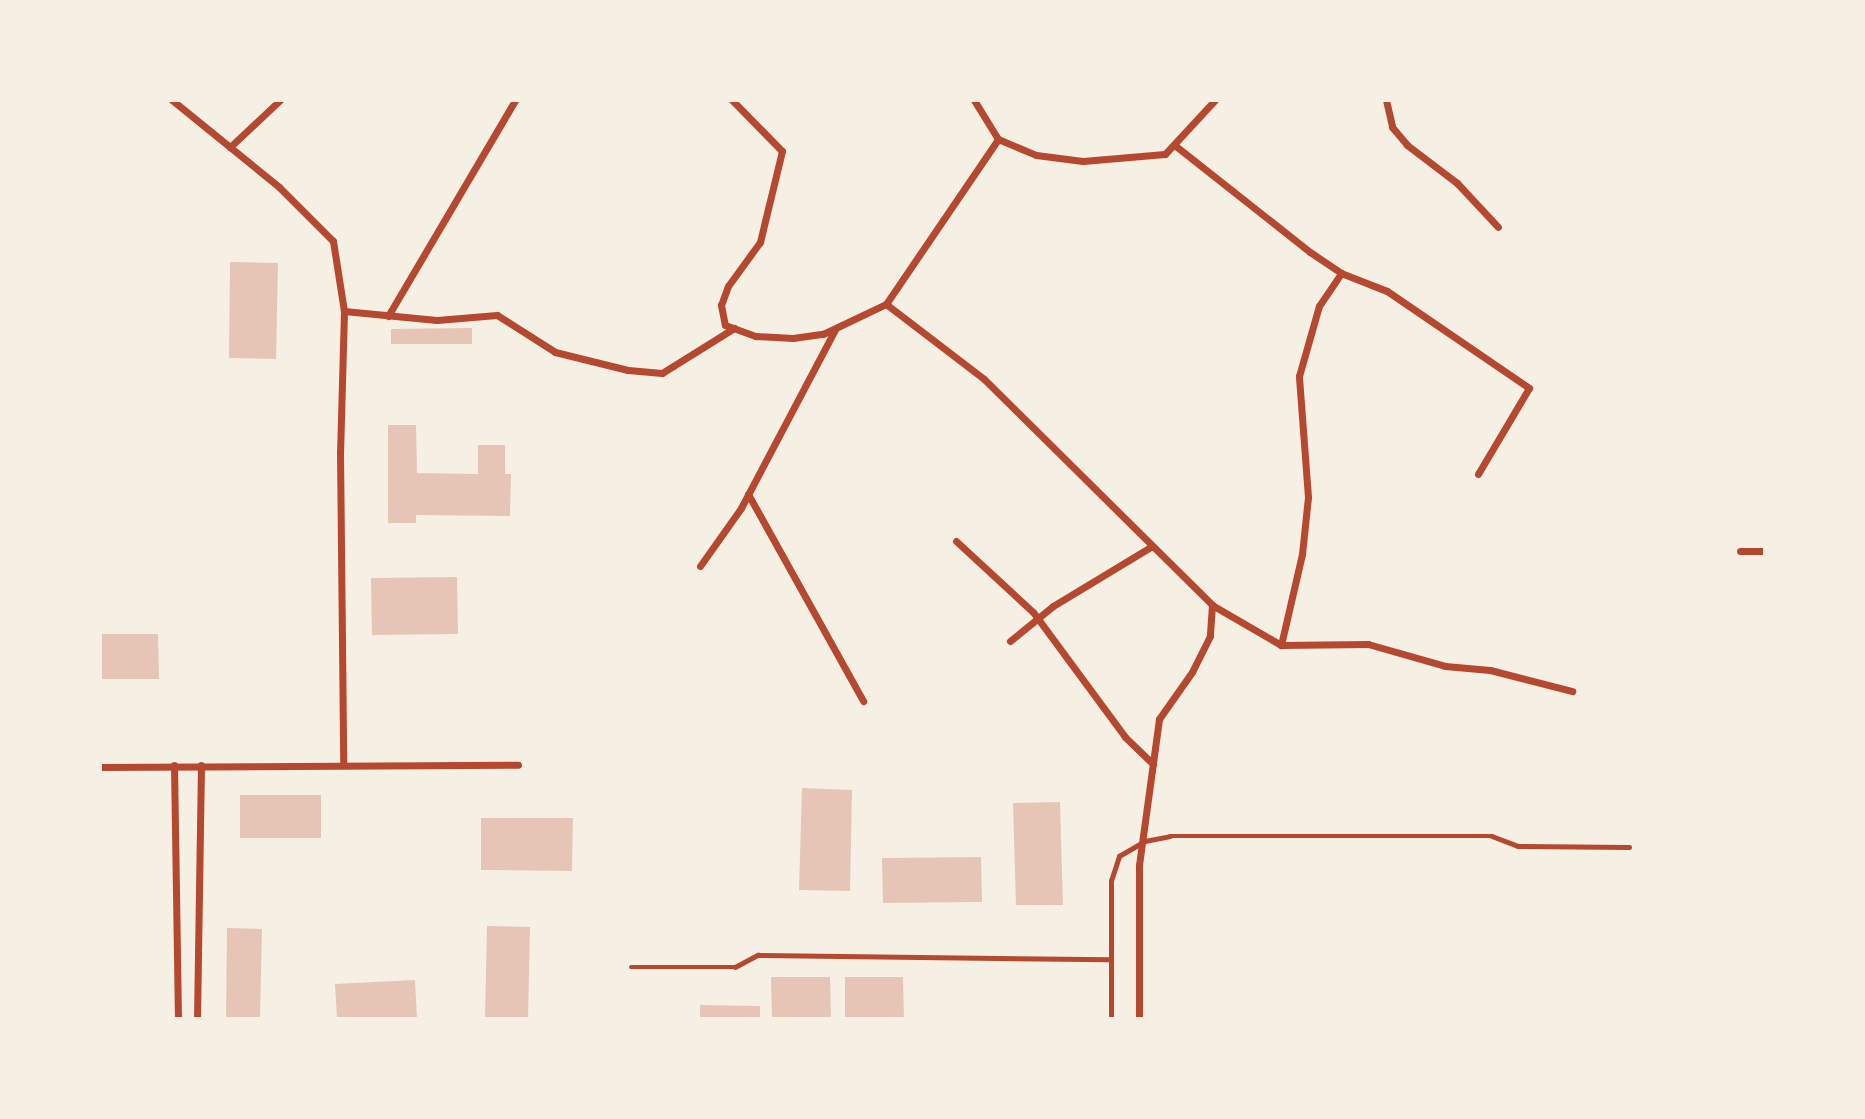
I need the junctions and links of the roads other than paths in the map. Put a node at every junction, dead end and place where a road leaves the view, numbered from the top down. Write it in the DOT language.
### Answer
graph roads {
  1 [pos="173,100"];
  2 [pos="280,100"];
  3 [pos="515,100"];
  4 [pos="732,100"];
  5 [pos="974,100"];
  6 [pos="1215,100"];
  7 [pos="1386,100"];
  8 [pos="998,139"];
  9 [pos="230,147"];
  10 [pos="1177,147"];
  11 [pos="1498,227"];
  12 [pos="1341,273"];
  13 [pos="886,304"];
  14 [pos="344,311"];
  15 [pos="388,316"];
  16 [pos="734,328"];
  17 [pos="835,329"];
  18 [pos="1478,474"];
  19 [pos="748,494"];
  20 [pos="956,541"];
  21 [pos="1152,546"];
  22 [pos="1740,551"];
  23 [pos="1765,551"];
  24 [pos="700,566"];
  25 [pos="1212,605"];
  26 [pos="1038,620"];
  27 [pos="1010,641"];
  28 [pos="1280,645"];
  29 [pos="1572,691"];
  30 [pos="863,701"];
  31 [pos="343,762"];
  32 [pos="1153,764"];
  33 [pos="174,765"];
  34 [pos="201,765"];
  35 [pos="518,765"];
  36 [pos="100,767"];
  37 [pos="1144,841"];
  38 [pos="1629,847"];
  39 [pos="1109,960"];
  40 [pos="631,967"];
  41 [pos="178,1019"];
  42 [pos="197,1019"];
  43 [pos="1111,1019"];
  44 [pos="1139,1019"];
  1 -- 9 [label="street"];
  2 -- 9 [label="street"];
  3 -- 15 [label="street"];
  4 -- 16 [label="street"];
  5 -- 8 [label="street"];
  6 -- 10 [label="street"];
  7 -- 11 [label="street"];
  8 -- 10 [label="street"];
  8 -- 13 [label="street"];
  9 -- 14 [label="street"];
  10 -- 12 [label="street"];
  12 -- 18 [label="street"];
  12 -- 28 [label="street"];
  13 -- 17 [label="street"];
  13 -- 21 [label="street"];
  14 -- 15 [label="street"];
  14 -- 31 [label="street"];
  15 -- 16 [label="street"];
  16 -- 17 [label="street"];
  17 -- 19 [label="street"];
  19 -- 24 [label="street"];
  19 -- 30 [label="street"];
  20 -- 26 [label="street"];
  21 -- 25 [label="street"];
  21 -- 26 [label="street"];
  22 -- 23 [label="street"];
  25 -- 28 [label="street"];
  25 -- 32 [label="street"];
  26 -- 27 [label="street"];
  26 -- 32 [label="street"];
  28 -- 29 [label="street"];
  31 -- 34 [label="street"];
  31 -- 35 [label="street"];
  32 -- 37 [label="street"];
  33 -- 34 [label="street"];
  33 -- 36 [label="street"];
  33 -- 41 [label="street"];
  34 -- 42 [label="street"];
  37 -- 38 [label="lane"];
  37 -- 39 [label="lane"];
  37 -- 44 [label="street"];
  39 -- 40 [label="lane"];
  39 -- 43 [label="lane"];
}
